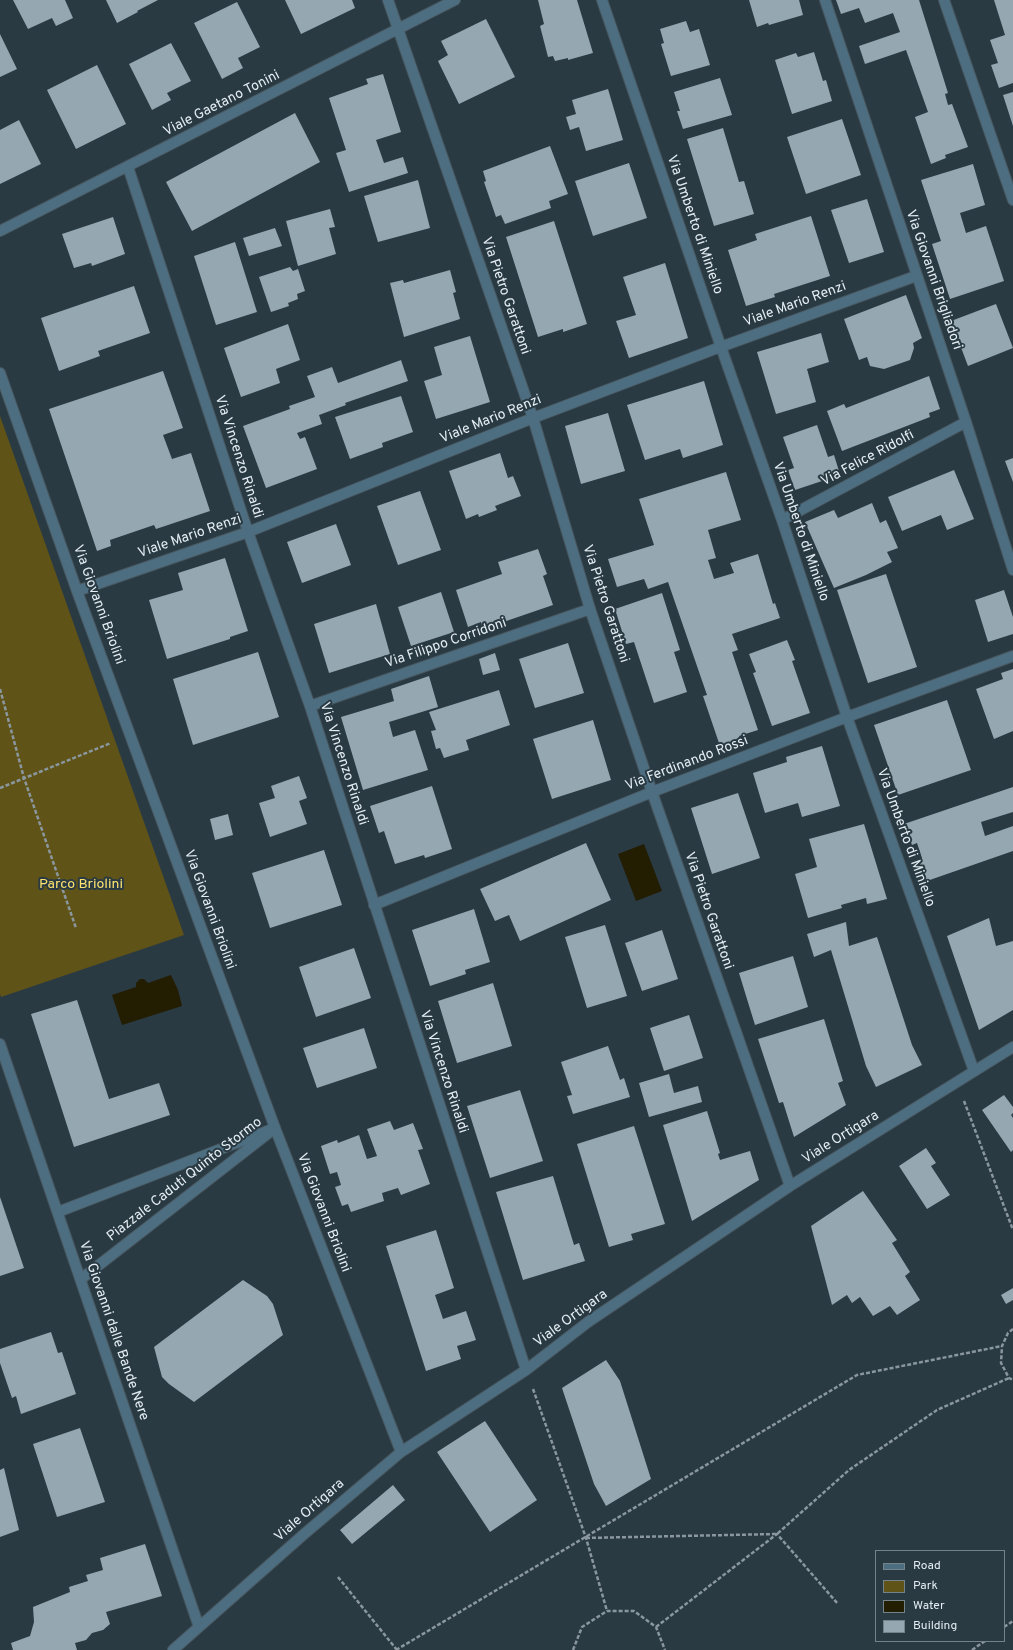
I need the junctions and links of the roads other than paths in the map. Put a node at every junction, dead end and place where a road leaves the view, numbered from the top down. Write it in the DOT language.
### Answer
graph roads {
  1 [pos="388,0"];
  2 [pos="455,0"];
  3 [pos="602,0"];
  4 [pos="825,0"];
  5 [pos="944,0"];
  6 [pos="398,29"];
  7 [pos="128,167"];
  8 [pos="1013,200"];
  9 [pos="0,231"];
  10 [pos="916,276"];
  11 [pos="721,347"];
  12 [pos="0,374"];
  13 [pos="533,418"];
  14 [pos="966,422"];
  15 [pos="782,520"];
  16 [pos="248,532"];
  17 [pos="1013,570"];
  18 [pos="78,591"];
  19 [pos="590,609"];
  20 [pos="1013,656"];
  21 [pos="310,706"];
  22 [pos="847,717"];
  23 [pos="652,792"];
  24 [pos="374,905"];
  25 [pos="0,1044"];
  26 [pos="1013,1047"];
  27 [pos="974,1071"];
  28 [pos="275,1128"];
  29 [pos="790,1186"];
  30 [pos="58,1212"];
  31 [pos="81,1279"];
  32 [pos="526,1370"];
  33 [pos="401,1452"];
  34 [pos="199,1627"];
  35 [pos="173,1650"];
  1 -- 6 [label="street, Via Pietro Garattoni"];
  2 -- 6 [label="street, Viale Gaetano Tonini"];
  3 -- 11 [label="street, Via Umberto di Miniello"];
  4 -- 10 [label="street, Via Giovanni Brigliadori"];
  5 -- 8 [label="street"];
  6 -- 7 [label="street, Viale Gaetano Tonini"];
  6 -- 13 [label="street, Via Pietro Garattoni"];
  7 -- 9 [label="street, Viale Gaetano Tonini"];
  7 -- 16 [label="street, Via Vincenzo Rinaldi"];
  10 -- 11 [label="street, Viale Mario Renzi"];
  10 -- 14 [label="street, Via Giovanni Brigliadori"];
  11 -- 13 [label="street, Viale Mario Renzi"];
  11 -- 15 [label="street, Via Umberto di Miniello"];
  12 -- 18 [label="street, Via Giovanni Briolini"];
  13 -- 16 [label="street, Viale Mario Renzi"];
  13 -- 19 [label="street, Via Pietro Garattoni"];
  14 -- 15 [label="street, Via Felice Ridolfi"];
  14 -- 17 [label="street, Via Giovanni Brigliadori"];
  15 -- 22 [label="street, Via Umberto di Miniello"];
  16 -- 18 [label="street, Viale Mario Renzi"];
  16 -- 21 [label="street, Via Vincenzo Rinaldi"];
  18 -- 28 [label="street, Via Giovanni Briolini"];
  19 -- 21 [label="street, Via Filippo Corridoni"];
  19 -- 23 [label="street, Via Pietro Garattoni"];
  20 -- 22 [label="street, Via Ferdinando Rossi"];
  21 -- 24 [label="street, Via Vincenzo Rinaldi"];
  22 -- 23 [label="street, Via Ferdinando Rossi"];
  22 -- 27 [label="street, Via Umberto di Miniello"];
  23 -- 24 [label="street, Via Ferdinando Rossi"];
  23 -- 29 [label="street, Via Pietro Garattoni"];
  24 -- 32 [label="street, Via Vincenzo Rinaldi"];
  25 -- 30 [label="street, Via Giovanni dalle Bande Nere"];
  26 -- 27 [label="street, Viale Ortigara"];
  27 -- 29 [label="street, Viale Ortigara"];
  28 -- 30 [label="street, Piazzale Caduti Quinto Stormo"];
  28 -- 31 [label="street, Piazzale Caduti Quinto Stormo"];
  28 -- 33 [label="street, Via Giovanni Briolini"];
  29 -- 32 [label="street, Viale Ortigara"];
  30 -- 31 [label="street, Via Giovanni dalle Bande Nere"];
  31 -- 34 [label="street, Via Giovanni dalle Bande Nere"];
  32 -- 33 [label="street, Viale Ortigara"];
  33 -- 34 [label="street, Viale Ortigara"];
  34 -- 35 [label="street, Viale Ortigara"];
}
